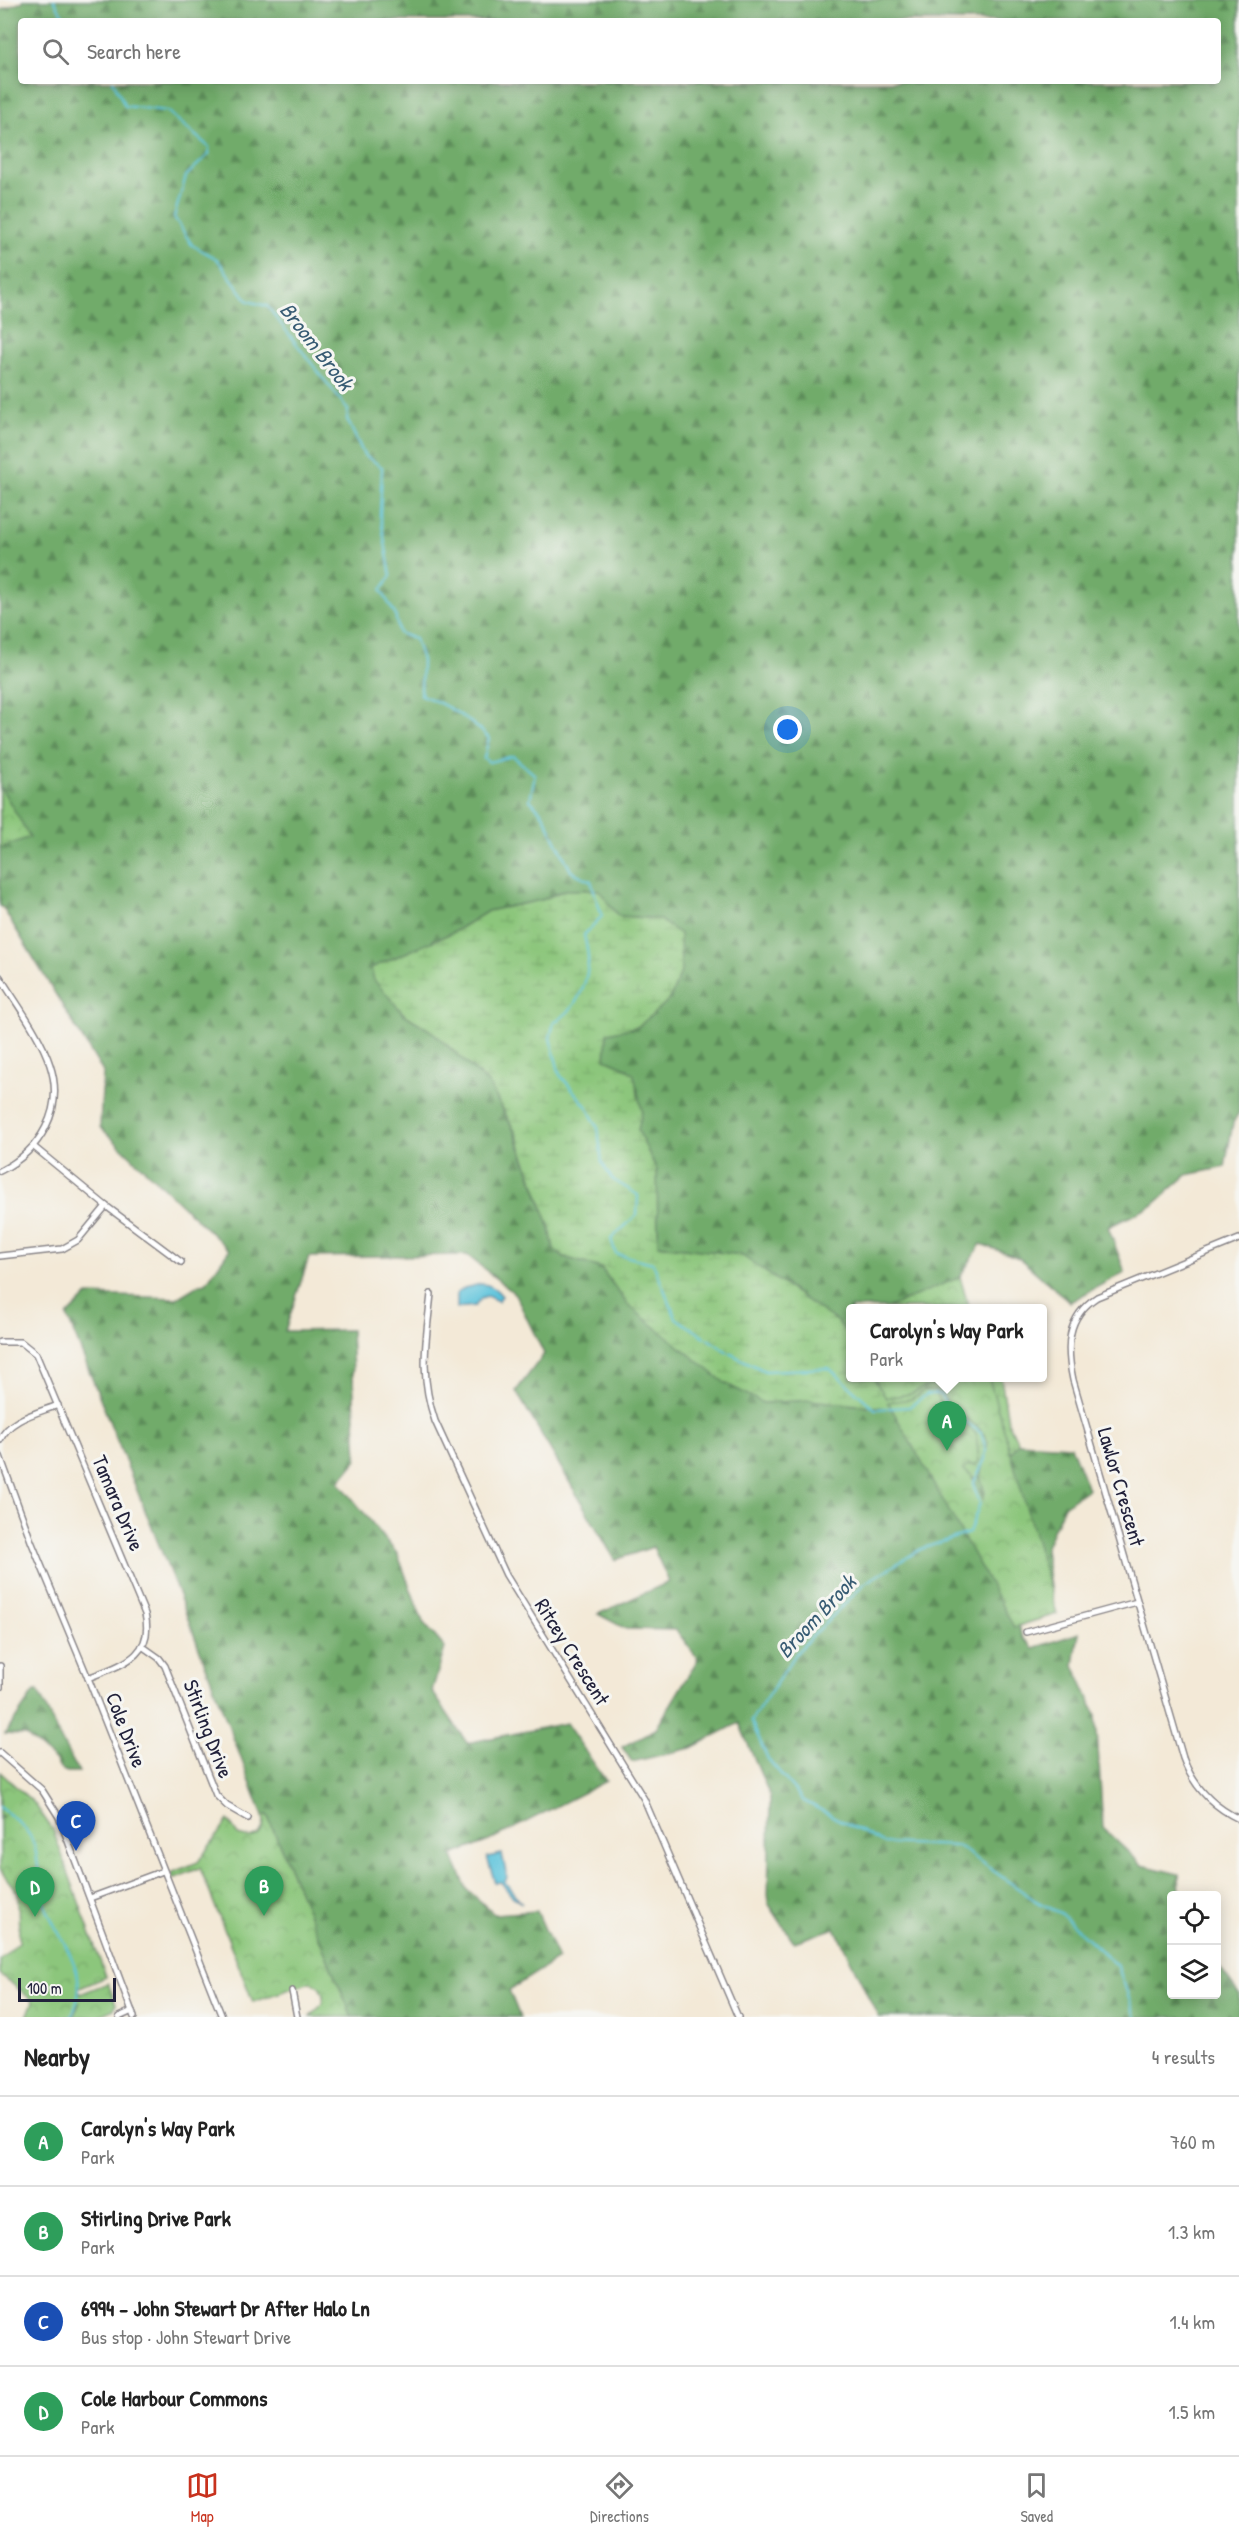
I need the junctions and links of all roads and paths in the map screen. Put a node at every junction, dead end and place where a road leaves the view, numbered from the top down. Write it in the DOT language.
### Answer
graph roads {
  1 [pos="0,977"];
  2 [pos="34,1147"];
  3 [pos="0,1171"];
  4 [pos="106,1206"];
  5 [pos="1239,1239"];
  6 [pos="0,1256"];
  7 [pos="181,1262"];
  8 [pos="431,1294"];
  9 [pos="0,1342"];
  10 [pos="58,1405"];
  11 [pos="0,1440"];
  12 [pos="0,1455"];
  13 [pos="1137,1602"];
  14 [pos="1026,1632"];
  15 [pos="142,1646"];
  16 [pos="0,1666"];
  17 [pos="88,1678"];
  18 [pos="0,1687"];
  19 [pos="0,1753"];
  20 [pos="248,1818"];
  21 [pos="1239,1819"];
  22 [pos="163,1871"];
  23 [pos="90,1898"];
  24 [pos="292,1991"];
  25 [pos="133,2014"];
  26 [pos="119,2017"];
  27 [pos="222,2017"];
  28 [pos="297,2017"];
  29 [pos="738,2017"];
  1 -- 2 [label="street"];
  2 -- 3 [label="street"];
  2 -- 4 [label="street"];
  4 -- 6 [label="street"];
  4 -- 7 [label="street"];
  5 -- 13 [label="street, Lawlor Crescent"];
  8 -- 29 [label="street, Ritcey Crescent"];
  9 -- 10 [label="street, Tamara Drive"];
  10 -- 11 [label="street"];
  10 -- 15 [label="street, Tamara Drive"];
  12 -- 17 [label="street, Cole Drive"];
  13 -- 14 [label="street"];
  13 -- 21 [label="street, Lawlor Crescent"];
  15 -- 17 [label="street"];
  15 -- 20 [label="street, Stirling Drive"];
  16 -- 18 [label="street"];
  17 -- 22 [label="street, Cole Drive"];
  19 -- 23 [label="street"];
  22 -- 23 [label="street"];
  22 -- 27 [label="street, Cole Drive"];
  23 -- 25 [label="street"];
  24 -- 28 [label="street"];
  25 -- 26 [label="street"];
}
